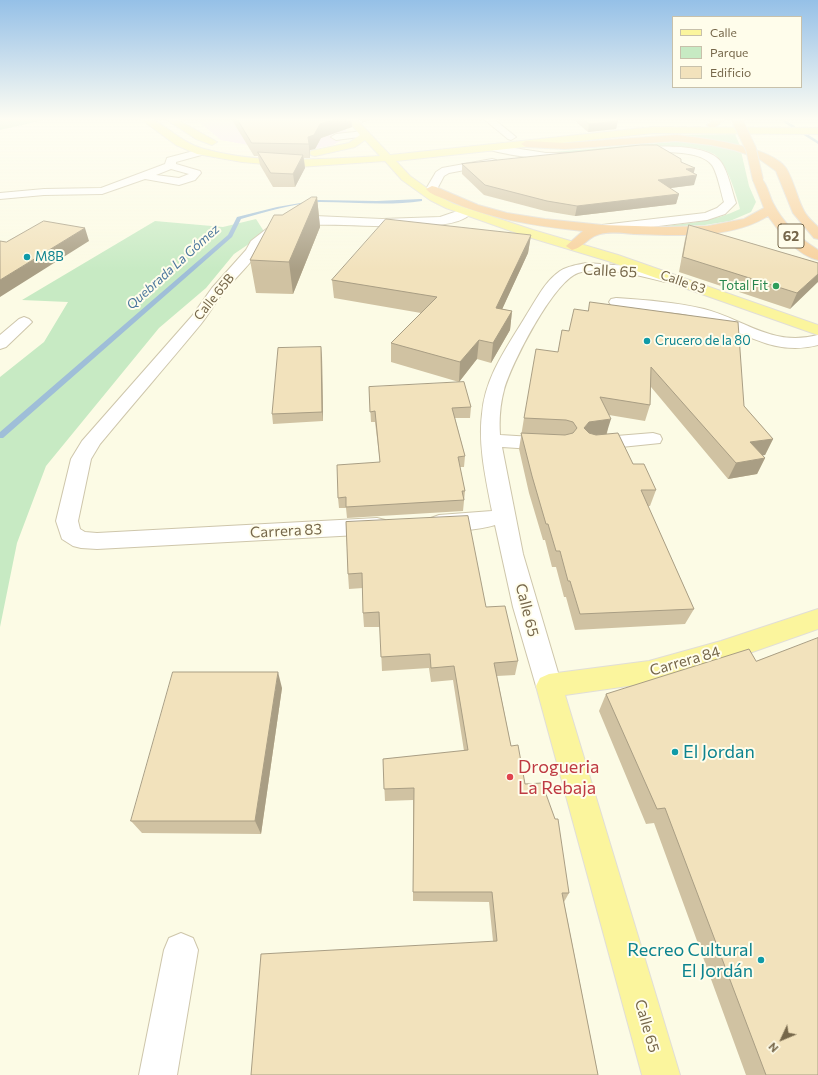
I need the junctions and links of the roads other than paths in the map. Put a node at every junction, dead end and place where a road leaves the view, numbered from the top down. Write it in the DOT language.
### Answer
graph roads {
  1 [pos="160,170"];
  2 [pos="184,170"];
  3 [pos="398,170"];
  4 [pos="420,170"];
  5 [pos="446,170"];
  6 [pos="720,170"];
  7 [pos="756,170"];
  8 [pos="781,170"];
  9 [pos="146,176"];
  10 [pos="102,191"];
  11 [pos="433,193"];
  12 [pos="0,196"];
  13 [pos="107,203"];
  14 [pos="770,210"];
  15 [pos="466,212"];
  16 [pos="602,229"];
  17 [pos="817,234"];
  18 [pos="572,246"];
  19 [pos="818,256"];
  20 [pos="684,282"];
  21 [pos="616,302"];
  22 [pos="742,303"];
  23 [pos="714,317"];
  24 [pos="24,322"];
  25 [pos="818,330"];
  26 [pos="818,340"];
  27 [pos="0,344"];
  28 [pos="653,439"];
  29 [pos="492,440"];
  30 [pos="562,444"];
  31 [pos="592,444"];
  32 [pos="503,515"];
  33 [pos="423,524"];
  34 [pos="399,525"];
  35 [pos="70,533"];
  36 [pos="818,619"];
  37 [pos="549,686"];
  38 [pos="181,950"];
  39 [pos="158,1075"];
  40 [pos="661,1075"];
  1 -- 9 [label="street"];
  2 -- 9 [label="street"];
  3 -- 11 [label="main road"];
  4 -- 11 [label="main road"];
  5 -- 11 [label="street"];
  6 -- 16 [label="street"];
  7 -- 14 [label="highway, 62, bridge"];
  8 -- 17 [label="highway"];
  9 -- 10 [label="street"];
  10 -- 12 [label="street"];
  10 -- 13 [label="street"];
  11 -- 15 [label="main road, Calle 63"];
  11 -- 16 [label="highway"];
  14 -- 16 [label="highway"];
  14 -- 19 [label="highway, 62"];
  15 -- 18 [label="main road, Calle 63"];
  15 -- 35 [label="street, Calle 65B"];
  16 -- 18 [label="highway"];
  18 -- 20 [label="main road, Calle 63"];
  20 -- 22 [label="main road, Calle 63"];
  20 -- 29 [label="street, Calle 65"];
  21 -- 23 [label="street"];
  22 -- 23 [label="street"];
  22 -- 25 [label="main road, Calle 63"];
  23 -- 26 [label="street"];
  24 -- 27 [label="street"];
  28 -- 31 [label="street"];
  29 -- 30 [label="street"];
  29 -- 32 [label="street, Calle 65"];
  32 -- 33 [label="street"];
  32 -- 37 [label="street, Calle 65"];
  34 -- 35 [label="street, Carrera 83"];
  36 -- 37 [label="main road, Carrera 84"];
  37 -- 40 [label="main road, Calle 65"];
  38 -- 39 [label="street"];
}
